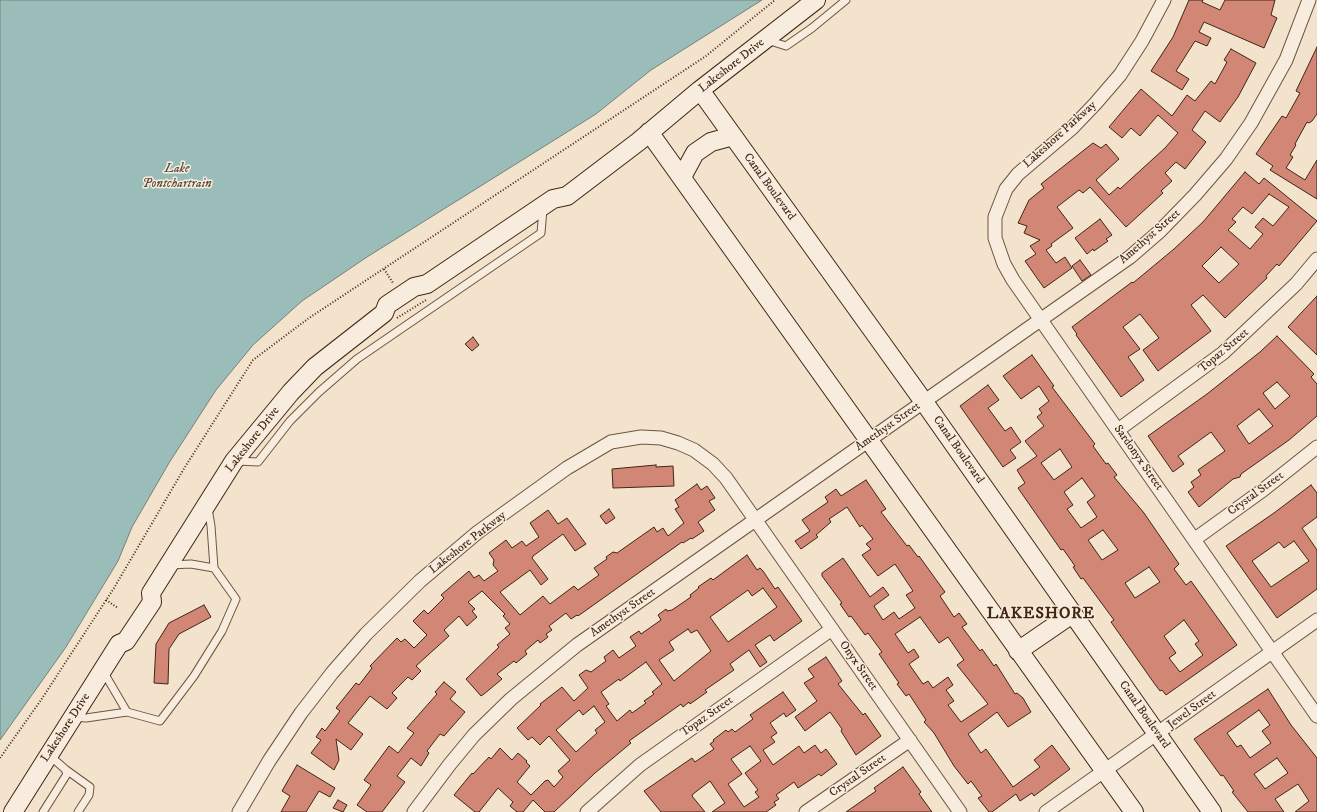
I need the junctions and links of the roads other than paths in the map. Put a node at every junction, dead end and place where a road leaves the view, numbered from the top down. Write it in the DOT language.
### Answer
graph roads {
  1 [pos="816,0"];
  2 [pos="846,0"];
  3 [pos="1164,0"];
  4 [pos="1309,0"];
  5 [pos="765,40"];
  6 [pos="700,90"];
  7 [pos="649,132"];
  8 [pos="732,136"];
  9 [pos="682,177"];
  10 [pos="1006,189"];
  11 [pos="548,202"];
  12 [pos="1317,259"];
  13 [pos="1041,320"];
  14 [pos="924,402"];
  15 [pos="1118,430"];
  16 [pos="869,440"];
  17 [pos="1317,447"];
  18 [pos="234,461"];
  19 [pos="207,504"];
  20 [pos="755,520"];
  21 [pos="1195,539"];
  22 [pos="168,565"];
  23 [pos="214,568"];
  24 [pos="1072,614"];
  25 [pos="1317,620"];
  26 [pos="832,629"];
  27 [pos="1018,651"];
  28 [pos="1272,652"];
  29 [pos="102,671"];
  30 [pos="126,712"];
  31 [pos="1317,716"];
  32 [pos="73,717"];
  33 [pos="1157,734"];
  34 [pos="910,740"];
  35 [pos="49,755"];
  36 [pos="65,769"];
  37 [pos="1105,771"];
  38 [pos="13,812"];
  39 [pos="43,812"];
  40 [pos="78,812"];
  41 [pos="239,812"];
  42 [pos="414,812"];
  43 [pos="587,812"];
  44 [pos="806,812"];
  45 [pos="960,812"];
  46 [pos="1046,812"];
  47 [pos="1134,812"];
  48 [pos="1212,812"];
  1 -- 5 [label="street, Lakeshore Drive"];
  2 -- 5 [label="lane"];
  3 -- 10 [label="street, Lakeshore Parkway"];
  4 -- 13 [label="street, Amethyst Street"];
  5 -- 6 [label="street, Lakeshore Drive"];
  6 -- 7 [label="street, Lakeshore Drive"];
  6 -- 8 [label="street, Canal Boulevard"];
  7 -- 9 [label="street"];
  7 -- 11 [label="street, Lakeshore Drive"];
  8 -- 9 [label="street"];
  8 -- 14 [label="street, Canal Boulevard"];
  9 -- 16 [label="street"];
  10 -- 13 [label="street, Sardonyx Street"];
  11 -- 18 [label="street, Lakeshore Drive"];
  11 -- 18 [label="lane"];
  12 -- 15 [label="street, Topaz Street"];
  13 -- 14 [label="street, Amethyst Street"];
  13 -- 15 [label="street, Sardonyx Street"];
  14 -- 16 [label="street, Amethyst Street"];
  14 -- 24 [label="street, Canal Boulevard"];
  15 -- 21 [label="street, Sardonyx Street"];
  16 -- 20 [label="street, Amethyst Street"];
  16 -- 27 [label="street"];
  17 -- 21 [label="street, Crystal Street"];
  18 -- 19 [label="street, Lakeshore Drive"];
  19 -- 22 [label="street, Lakeshore Drive"];
  19 -- 23 [label="lane"];
  20 -- 26 [label="street, Onyx Street"];
  20 -- 41 [label="street, Lakeshore Parkway"];
  20 -- 42 [label="street, Amethyst Street"];
  21 -- 28 [label="street, Sardonyx Street"];
  22 -- 23 [label="lane"];
  22 -- 29 [label="street, Lakeshore Drive"];
  23 -- 30 [label="lane"];
  24 -- 27 [label="street"];
  24 -- 33 [label="street, Canal Boulevard"];
  25 -- 28 [label="street, Jewel Street"];
  26 -- 34 [label="street, Onyx Street"];
  26 -- 43 [label="street, Topaz Street"];
  27 -- 37 [label="street"];
  28 -- 31 [label="street, Sardonyx Street"];
  28 -- 33 [label="street, Jewel Street"];
  29 -- 30 [label="lane"];
  29 -- 32 [label="street, Lakeshore Drive"];
  30 -- 32 [label="lane"];
  32 -- 35 [label="street, Lakeshore Drive"];
  33 -- 37 [label="street, Jewel Street"];
  33 -- 48 [label="street, Canal Boulevard"];
  34 -- 44 [label="street, Crystal Street"];
  34 -- 45 [label="street, Onyx Street"];
  35 -- 36 [label="lane"];
  35 -- 38 [label="street, Lakeshore Drive"];
  36 -- 39 [label="lane"];
  36 -- 40 [label="lane"];
  37 -- 46 [label="street, Jewel Street"];
  37 -- 47 [label="street"];
}
